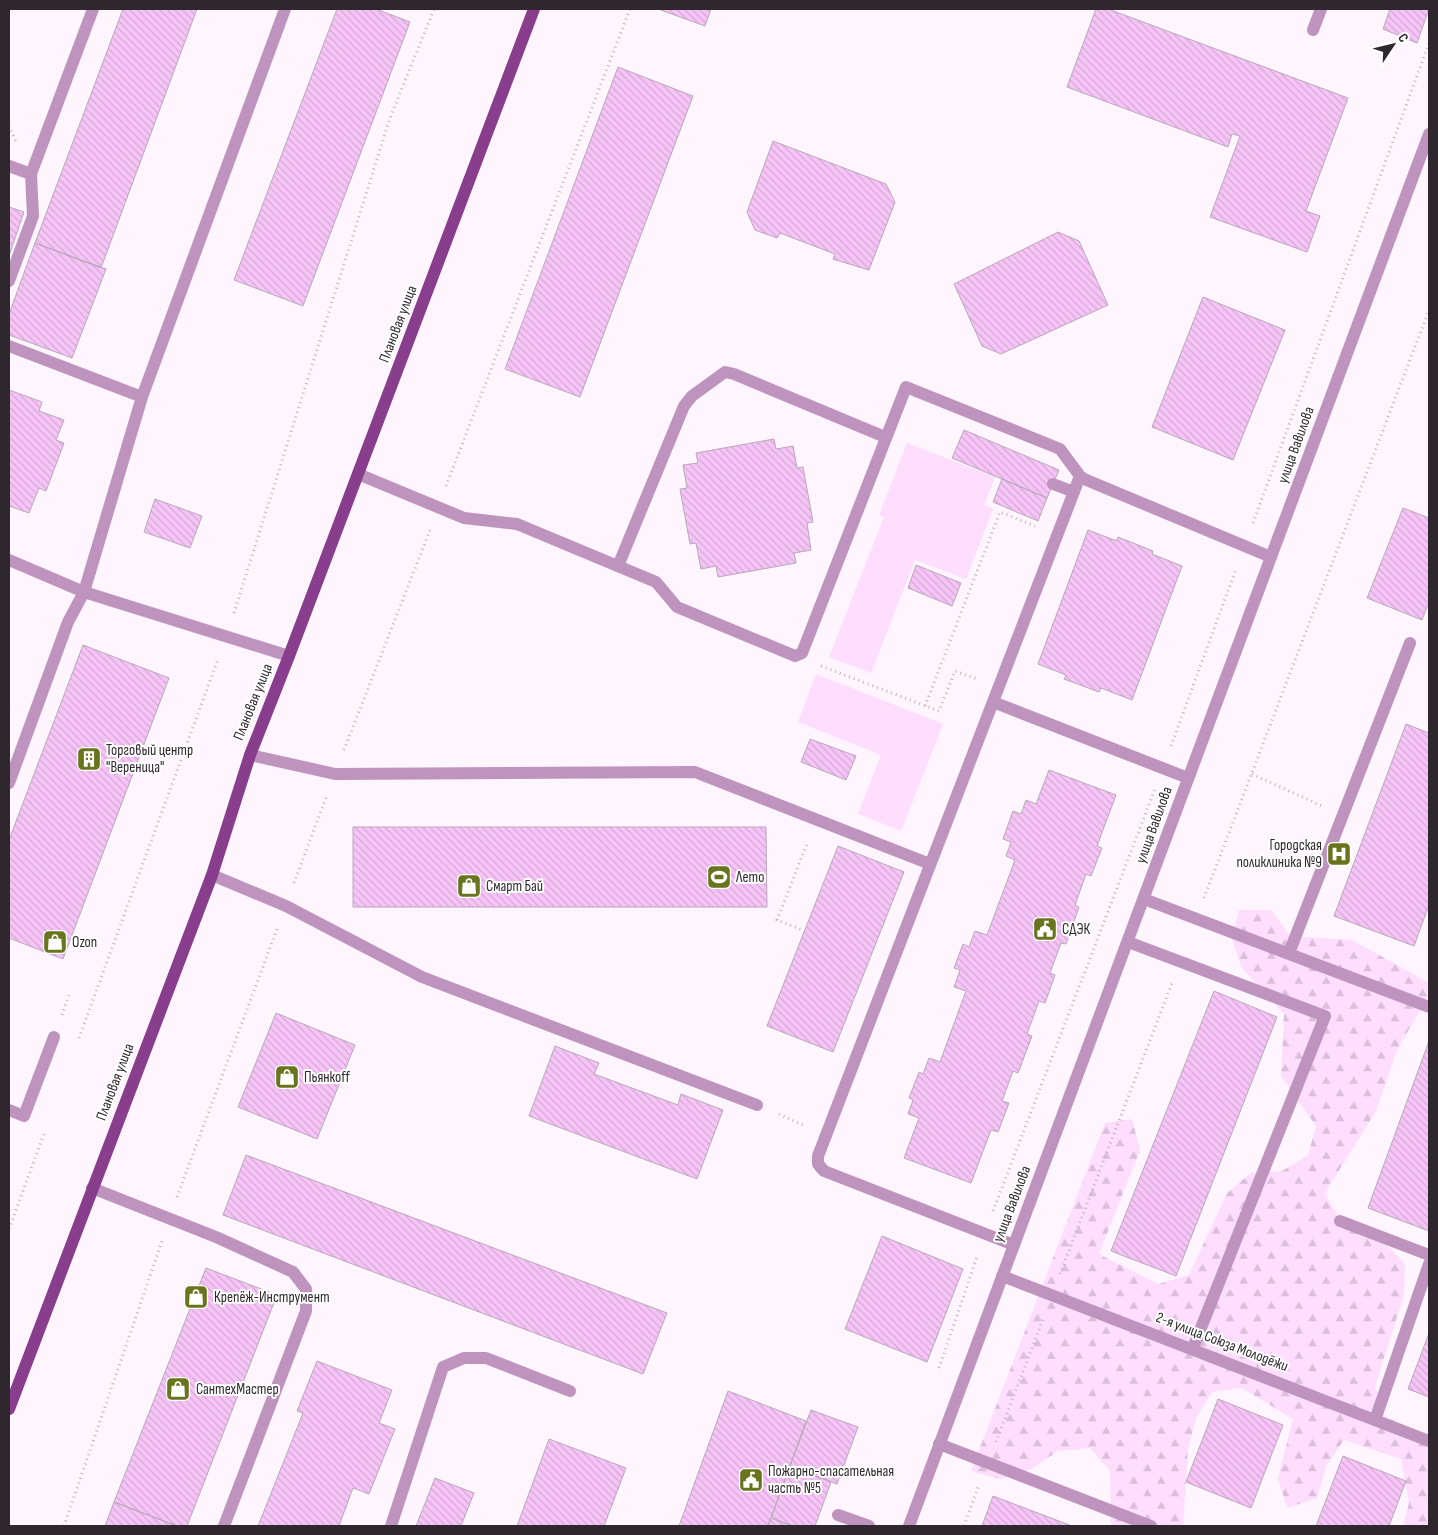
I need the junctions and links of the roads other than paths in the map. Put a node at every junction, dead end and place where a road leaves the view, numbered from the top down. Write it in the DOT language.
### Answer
graph roads {
  1 [pos="93,9"];
  2 [pos="284,9"];
  3 [pos="534,9"];
  4 [pos="1321,9"];
  5 [pos="1313,30"];
  6 [pos="1429,134"];
  7 [pos="9,166"];
  8 [pos="31,174"];
  9 [pos="9,281"];
  10 [pos="9,346"];
  11 [pos="142,397"];
  12 [pos="885,437"];
  13 [pos="358,474"];
  14 [pos="1080,476"];
  15 [pos="1053,484"];
  16 [pos="1074,492"];
  17 [pos="1271,557"];
  18 [pos="9,560"];
  19 [pos="618,566"];
  20 [pos="84,592"];
  21 [pos="1410,643"];
  22 [pos="289,656"];
  23 [pos="993,702"];
  24 [pos="250,755"];
  25 [pos="1188,778"];
  26 [pos="9,783"];
  27 [pos="930,864"];
  28 [pos="212,874"];
  29 [pos="1144,899"];
  30 [pos="1128,942"];
  31 [pos="1289,953"];
  32 [pos="1429,1006"];
  33 [pos="54,1036"];
  34 [pos="757,1105"];
  35 [pos="9,1110"];
  36 [pos="92,1188"];
  37 [pos="1340,1221"];
  38 [pos="1014,1245"];
  39 [pos="1429,1255"];
  40 [pos="1429,1264"];
  41 [pos="1002,1276"];
  42 [pos="1192,1348"];
  43 [pos="570,1391"];
  44 [pos="9,1409"];
  45 [pos="1375,1420"];
  46 [pos="1429,1441"];
  47 [pos="939,1444"];
  48 [pos="838,1515"];
  49 [pos="224,1526"];
  50 [pos="391,1526"];
  51 [pos="869,1526"];
  52 [pos="909,1526"];
  53 [pos="1151,1526"];
  1 -- 8 [label="street"];
  2 -- 11 [label="street"];
  3 -- 13 [label="main road, Плановая улица"];
  4 -- 5 [label="street"];
  6 -- 17 [label="street, улица Вавилова"];
  7 -- 8 [label="street"];
  8 -- 9 [label="street"];
  10 -- 11 [label="street"];
  11 -- 20 [label="street"];
  12 -- 14 [label="street"];
  12 -- 19 [label="street"];
  12 -- 19 [label="street"];
  13 -- 19 [label="street"];
  13 -- 22 [label="main road, Плановая улица"];
  14 -- 16 [label="street"];
  14 -- 17 [label="street"];
  15 -- 16 [label="street"];
  16 -- 23 [label="street"];
  17 -- 25 [label="street, улица Вавилова"];
  18 -- 20 [label="street"];
  20 -- 22 [label="street"];
  20 -- 26 [label="street"];
  21 -- 31 [label="street"];
  22 -- 24 [label="main road, Плановая улица"];
  23 -- 25 [label="street"];
  23 -- 27 [label="street"];
  24 -- 27 [label="street"];
  24 -- 28 [label="main road, Плановая улица"];
  25 -- 29 [label="street, улица Вавилова"];
  27 -- 38 [label="street"];
  28 -- 34 [label="street"];
  28 -- 36 [label="main road, Плановая улица"];
  29 -- 30 [label="street, улица Вавилова"];
  29 -- 31 [label="street"];
  30 -- 38 [label="street, улица Вавилова"];
  30 -- 42 [label="street"];
  31 -- 32 [label="street"];
  33 -- 35 [label="street"];
  36 -- 44 [label="main road, Плановая улица"];
  36 -- 49 [label="street"];
  37 -- 39 [label="street"];
  38 -- 41 [label="street, улица Вавилова"];
  40 -- 45 [label="street"];
  41 -- 42 [label="street, 2-я улица Союза Молодёжи"];
  41 -- 47 [label="street, улица Вавилова"];
  42 -- 45 [label="street, 2-я улица Союза Молодёжи"];
  43 -- 50 [label="street"];
  45 -- 46 [label="street, 2-я улица Союза Молодёжи"];
  47 -- 52 [label="street, улица Вавилова"];
  47 -- 53 [label="street"];
  48 -- 51 [label="street"];
}
